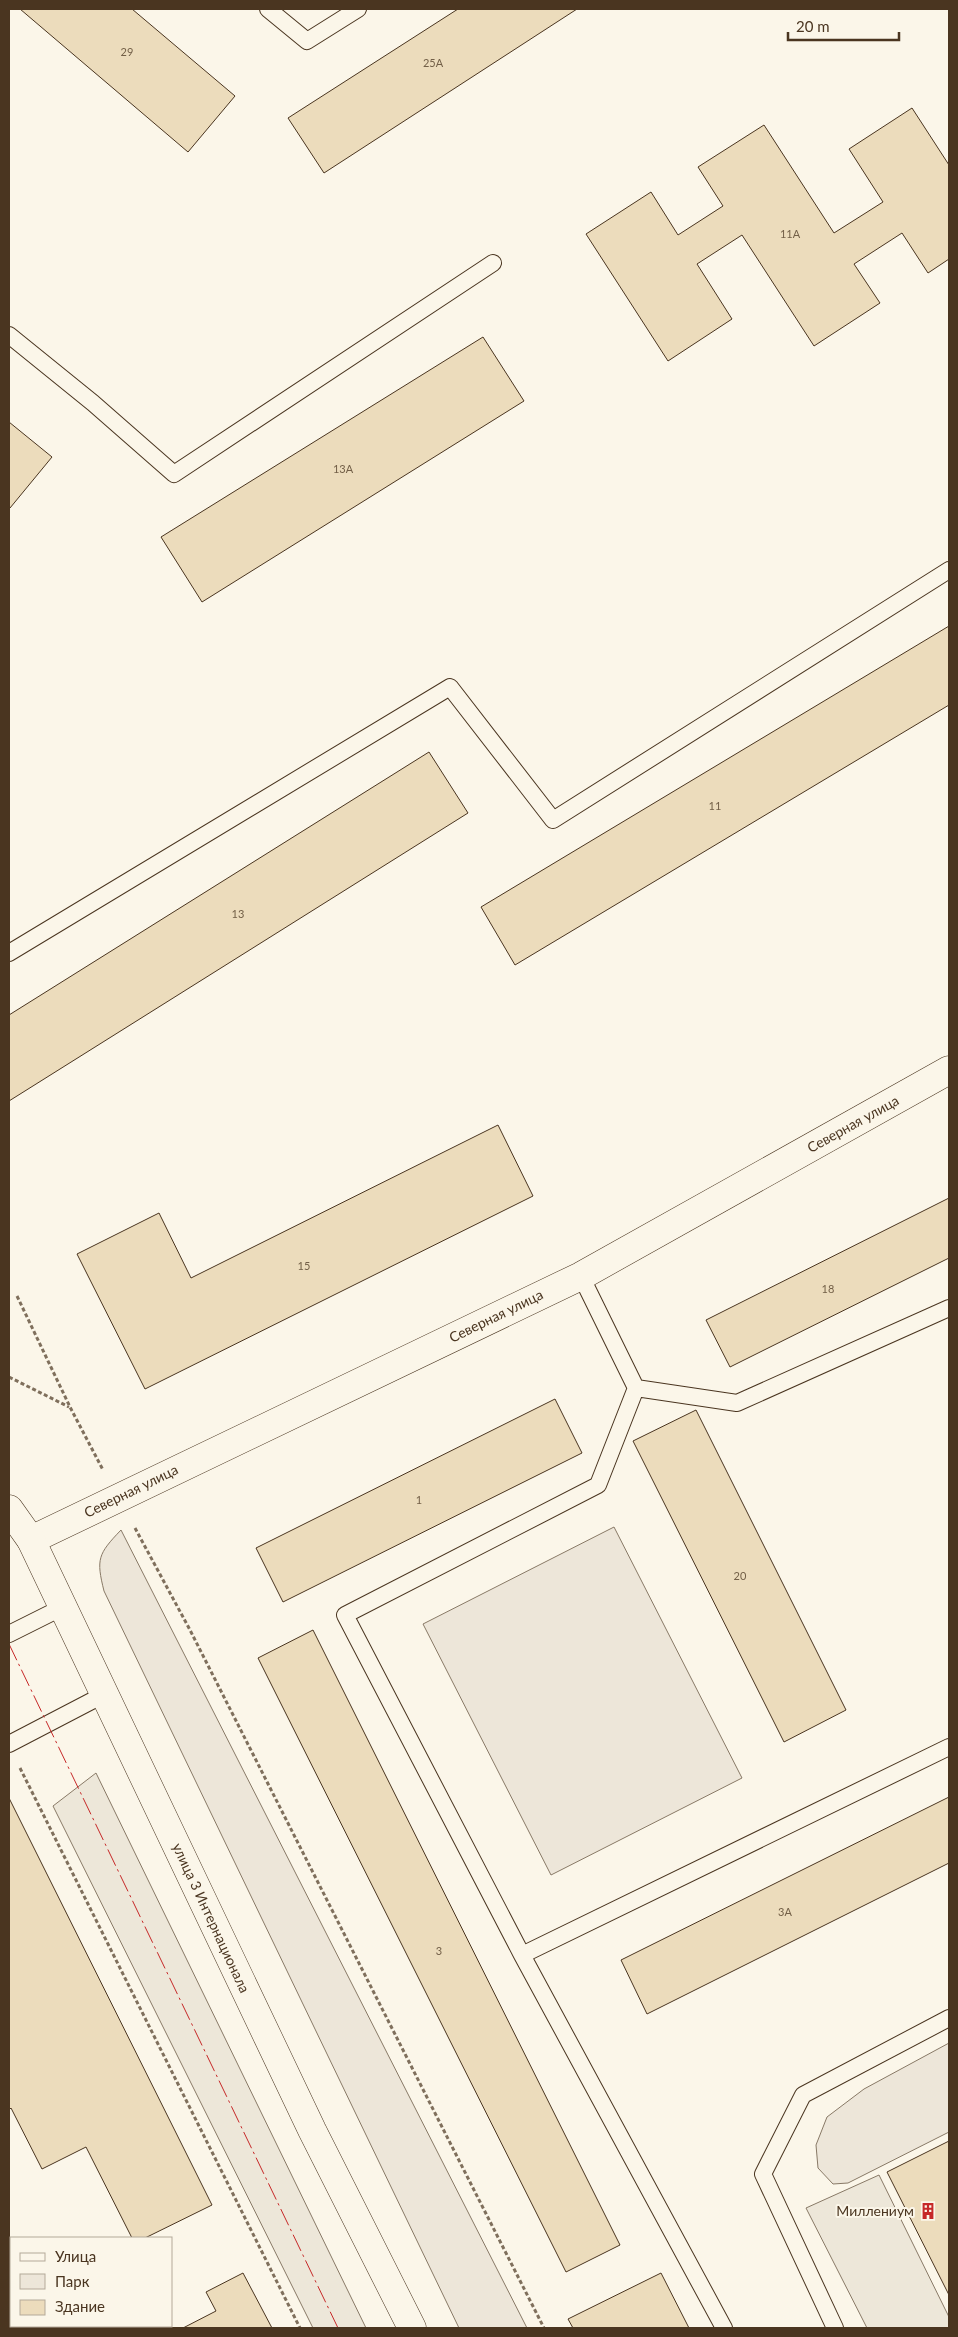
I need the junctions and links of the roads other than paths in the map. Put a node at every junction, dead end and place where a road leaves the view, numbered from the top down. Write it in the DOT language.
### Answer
graph roads {
  1 [pos="268,9"];
  2 [pos="358,9"];
  3 [pos="493,263"];
  4 [pos="9,335"];
  5 [pos="949,570"];
  6 [pos="9,953"];
  7 [pos="949,1070"];
  8 [pos="581,1276"];
  9 [pos="949,1308"];
  10 [pos="636,1388"];
  11 [pos="9,1509"];
  12 [pos="31,1540"];
  13 [pos="63,1607"];
  14 [pos="9,1634"];
  15 [pos="105,1694"];
  16 [pos="9,1744"];
  17 [pos="949,1747"];
  18 [pos="522,1955"];
  19 [pos="949,2018"];
  20 [pos="412,2328"];
  21 [pos="724,2328"];
  22 [pos="835,2328"];
  1 -- 2 [label="lane"];
  3 -- 4 [label="lane"];
  5 -- 6 [label="lane"];
  7 -- 8 [label="street, Северная улица"];
  8 -- 10 [label="lane"];
  8 -- 12 [label="street, Северная улица"];
  9 -- 10 [label="lane"];
  10 -- 18 [label="lane"];
  11 -- 12 [label="street, улица 3 Интернационала"];
  12 -- 13 [label="street, улица 3 Интернационала"];
  13 -- 14 [label="lane"];
  13 -- 15 [label="street, улица 3 Интернационала"];
  15 -- 16 [label="lane"];
  15 -- 20 [label="street, улица 3 Интернационала"];
  17 -- 18 [label="lane"];
  18 -- 21 [label="lane"];
  19 -- 22 [label="lane"];
}
